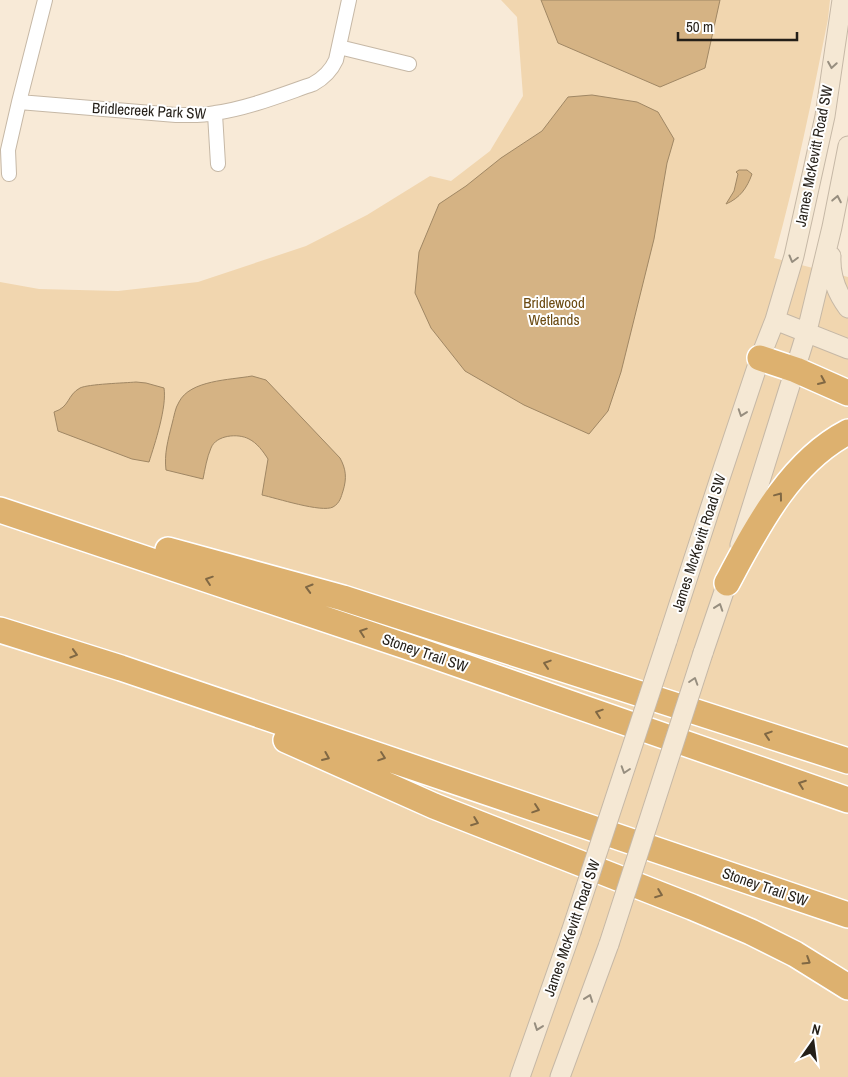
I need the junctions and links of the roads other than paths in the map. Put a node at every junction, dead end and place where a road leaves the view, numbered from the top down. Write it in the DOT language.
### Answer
graph roads {
  1 [pos="45,0"];
  2 [pos="349,0"];
  3 [pos="842,0"];
  4 [pos="339,47"];
  5 [pos="409,64"];
  6 [pos="19,102"];
  7 [pos="215,114"];
  8 [pos="848,146"];
  9 [pos="218,164"];
  10 [pos="9,174"];
  11 [pos="832,227"];
  12 [pos="848,308"];
  13 [pos="776,320"];
  14 [pos="807,331"];
  15 [pos="848,349"];
  16 [pos="760,358"];
  17 [pos="796,370"];
  18 [pos="848,393"];
  19 [pos="848,432"];
  20 [pos="0,504"];
  21 [pos="0,510"];
  22 [pos="728,583"];
  23 [pos="0,630"];
  24 [pos="121,668"];
  25 [pos="848,761"];
  26 [pos="848,800"];
  27 [pos="848,915"];
  28 [pos="848,987"];
  29 [pos="520,1077"];
  30 [pos="560,1077"];
  1 -- 6 [label="street"];
  2 -- 4 [label="street, Bridlecreek Park SW"];
  3 -- 13 [label="main road, James McKevitt Road SW, one-way"];
  4 -- 5 [label="street"];
  4 -- 7 [label="street, Bridlecreek Park SW"];
  6 -- 7 [label="street, Bridlecreek Park SW"];
  6 -- 10 [label="street"];
  7 -- 9 [label="street"];
  11 -- 8 [label="main road, James McKevitt Road SW, one-way"];
  11 -- 12 [label="main road"];
  11 -- 14 [label="main road, James McKevitt Road SW"];
  13 -- 14 [label="main road"];
  13 -- 16 [label="main road, James McKevitt Road SW"];
  14 -- 15 [label="main road"];
  14 -- 17 [label="main road, James McKevitt Road SW"];
  16 -- 17 [label="highway"];
  16 -- 29 [label="main road, James McKevitt Road SW, one-way, bridge"];
  17 -- 18 [label="highway, one-way"];
  17 -- 22 [label="main road, James McKevitt Road SW"];
  22 -- 19 [label="highway, one-way"];
  25 -- 20 [label="highway, one-way"];
  26 -- 21 [label="highway, Stoney Trail SW, one-way"];
  30 -- 22 [label="main road, James McKevitt Road SW, one-way, bridge"];
  23 -- 24 [label="highway, Stoney Trail SW, one-way"];
  24 -- 27 [label="highway, Stoney Trail SW, one-way"];
  24 -- 28 [label="highway, one-way"];
}
